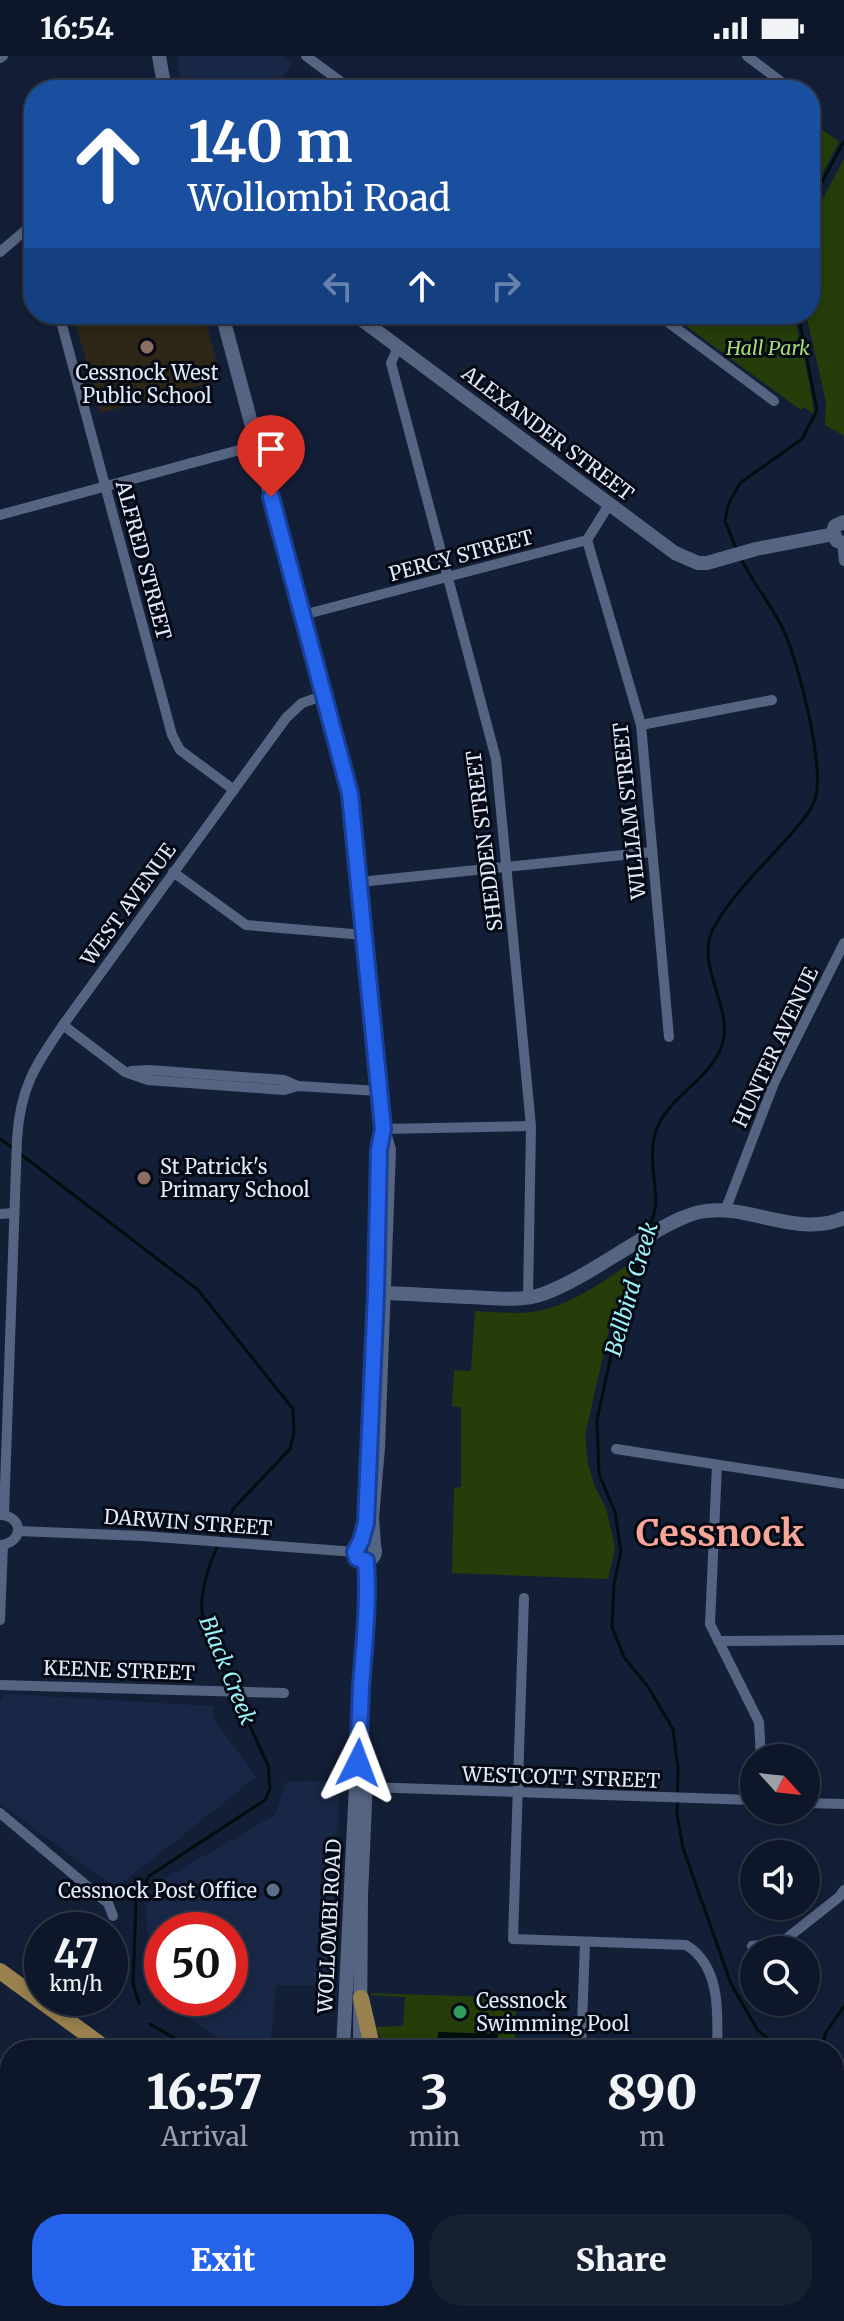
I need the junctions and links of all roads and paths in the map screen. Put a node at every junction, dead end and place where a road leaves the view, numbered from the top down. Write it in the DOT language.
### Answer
graph roads {
  1 [pos="159,56"];
  2 [pos="306,56"];
  3 [pos="747,56"];
  4 [pos="163,80"];
  5 [pos="338,80"];
  6 [pos="779,80"];
  7 [pos="24,232"];
  8 [pos="0,252"];
  9 [pos="62,324"];
  10 [pos="225,324"];
  11 [pos="367,324"];
  12 [pos="670,324"];
  13 [pos="398,347"];
  14 [pos="774,401"];
  15 [pos="258,445"];
  16 [pos="106,487"];
  17 [pos="610,503"];
  18 [pos="0,515"];
  19 [pos="844,522"];
  20 [pos="587,540"];
  21 [pos="840,541"];
  22 [pos="844,561"];
  23 [pos="449,576"];
  24 [pos="303,615"];
  25 [pos="325,695"];
  26 [pos="772,700"];
  27 [pos="641,725"];
  28 [pos="234,790"];
  29 [pos="652,852"];
  30 [pos="506,866"];
  31 [pos="173,872"];
  32 [pos="360,882"];
  33 [pos="364,935"];
  34 [pos="844,943"];
  35 [pos="63,1025"];
  36 [pos="669,1037"];
  37 [pos="379,1091"];
  38 [pos="531,1126"];
  39 [pos="383,1129"];
  40 [pos="725,1211"];
  41 [pos="14,1213"];
  42 [pos="0,1214"];
  43 [pos="844,1218"];
  44 [pos="376,1252"];
  45 [pos="384,1293"];
  46 [pos="528,1297"];
  47 [pos="374,1338"];
  48 [pos="616,1449"];
  49 [pos="717,1465"];
  50 [pos="844,1484"];
  51 [pos="2,1515"];
  52 [pos="18,1531"];
  53 [pos="2,1545"];
  54 [pos="364,1550"];
  55 [pos="524,1598"];
  56 [pos="0,1620"];
  57 [pos="844,1640"];
  58 [pos="718,1641"];
  59 [pos="365,1660"];
  60 [pos="0,1685"];
  61 [pos="284,1693"];
  62 [pos="760,1744"];
  63 [pos="358,1763"];
  64 [pos="367,1787"];
  65 [pos="518,1794"];
  66 [pos="740,1800"];
  67 [pos="820,1803"];
  68 [pos="844,1804"];
  69 [pos="355,1810"];
  70 [pos="0,1813"];
  71 [pos="844,1890"];
  72 [pos="111,1912"];
  73 [pos="790,1936"];
  74 [pos="585,1943"];
  75 [pos="0,1971"];
  76 [pos="361,1998"];
  77 [pos="94,2040"];
  78 [pos="344,2040"];
  79 [pos="360,2040"];
  80 [pos="371,2040"];
  81 [pos="581,2040"];
  82 [pos="717,2040"];
  1 -- 4 [label="main road"];
  2 -- 5 [label="street"];
  3 -- 6 [label="street"];
  7 -- 8 [label="street"];
  9 -- 16 [label="street, ALFRED STREET"];
  10 -- 15 [label="main road, WOLLOMBI ROAD"];
  11 -- 13 [label="main road, ALEXANDER STREET"];
  12 -- 14 [label="street"];
  13 -- 17 [label="main road, ALEXANDER STREET"];
  13 -- 23 [label="street, SHEDDEN STREET"];
  15 -- 16 [label="street"];
  15 -- 24 [label="main road, WOLLOMBI ROAD"];
  16 -- 18 [label="street"];
  16 -- 28 [label="street, ALFRED STREET"];
  17 -- 20 [label="street"];
  17 -- 21 [label="main road, ALEXANDER STREET"];
  19 -- 21 [label="main road"];
  20 -- 23 [label="street, PERCY STREET"];
  20 -- 27 [label="street, WILLIAM STREET"];
  21 -- 22 [label="street"];
  23 -- 24 [label="street, PERCY STREET"];
  23 -- 30 [label="street, SHEDDEN STREET"];
  24 -- 25 [label="main road, WOLLOMBI ROAD"];
  25 -- 28 [label="street, WEST AVENUE"];
  25 -- 32 [label="main road, WOLLOMBI ROAD"];
  26 -- 27 [label="street"];
  27 -- 29 [label="street, WILLIAM STREET"];
  28 -- 31 [label="street, WEST AVENUE"];
  29 -- 30 [label="street"];
  29 -- 36 [label="street, WILLIAM STREET"];
  30 -- 32 [label="street"];
  30 -- 38 [label="street, SHEDDEN STREET"];
  31 -- 33 [label="street"];
  31 -- 35 [label="street, WEST AVENUE"];
  32 -- 33 [label="main road, WOLLOMBI ROAD"];
  33 -- 37 [label="main road, WOLLOMBI ROAD"];
  34 -- 40 [label="street, HUNTER AVENUE"];
  35 -- 37 [label="street"];
  35 -- 41 [label="street, WEST AVENUE"];
  37 -- 39 [label="main road, WOLLOMBI ROAD"];
  38 -- 39 [label="street"];
  38 -- 46 [label="street, SHEDDEN STREET"];
  39 -- 44 [label="main road, WOLLOMBI ROAD"];
  39 -- 45 [label="main road, WOLLOMBI ROAD"];
  40 -- 43 [label="main road"];
  40 -- 46 [label="main road"];
  41 -- 42 [label="street"];
  41 -- 51 [label="street, WEST AVENUE"];
  44 -- 45 [label="main road"];
  44 -- 47 [label="main road, WOLLOMBI ROAD"];
  45 -- 46 [label="main road"];
  45 -- 47 [label="main road"];
  45 -- 54 [label="main road, WOLLOMBI ROAD"];
  47 -- 54 [label="main road, WOLLOMBI ROAD"];
  48 -- 49 [label="street"];
  49 -- 50 [label="street"];
  49 -- 58 [label="street"];
  51 -- 52 [label="street"];
  52 -- 53 [label="street"];
  52 -- 54 [label="street, DARWIN STREET"];
  53 -- 56 [label="street"];
  54 -- 59 [label="main road, WOLLOMBI ROAD"];
  55 -- 65 [label="street"];
  57 -- 58 [label="street"];
  58 -- 62 [label="street"];
  59 -- 63 [label="main road, WOLLOMBI ROAD"];
  59 -- 64 [label="main road, WOLLOMBI ROAD"];
  60 -- 61 [label="street, KEENE STREET"];
  63 -- 64 [label="main road"];
  63 -- 69 [label="main road, WOLLOMBI ROAD"];
  64 -- 65 [label="street, WESTCOTT STREET"];
  64 -- 69 [label="main road"];
  64 -- 76 [label="main road, WOLLOMBI ROAD"];
  65 -- 66 [label="street, WESTCOTT STREET"];
  65 -- 74 [label="street"];
  67 -- 68 [label="street"];
  69 -- 78 [label="main road, WOLLOMBI ROAD"];
  70 -- 72 [label="street"];
  71 -- 73 [label="street"];
  74 -- 81 [label="street"];
  74 -- 82 [label="street"];
  75 -- 77 [label="main road"];
  76 -- 79 [label="main road, WOLLOMBI ROAD"];
  76 -- 80 [label="main road"];
}
